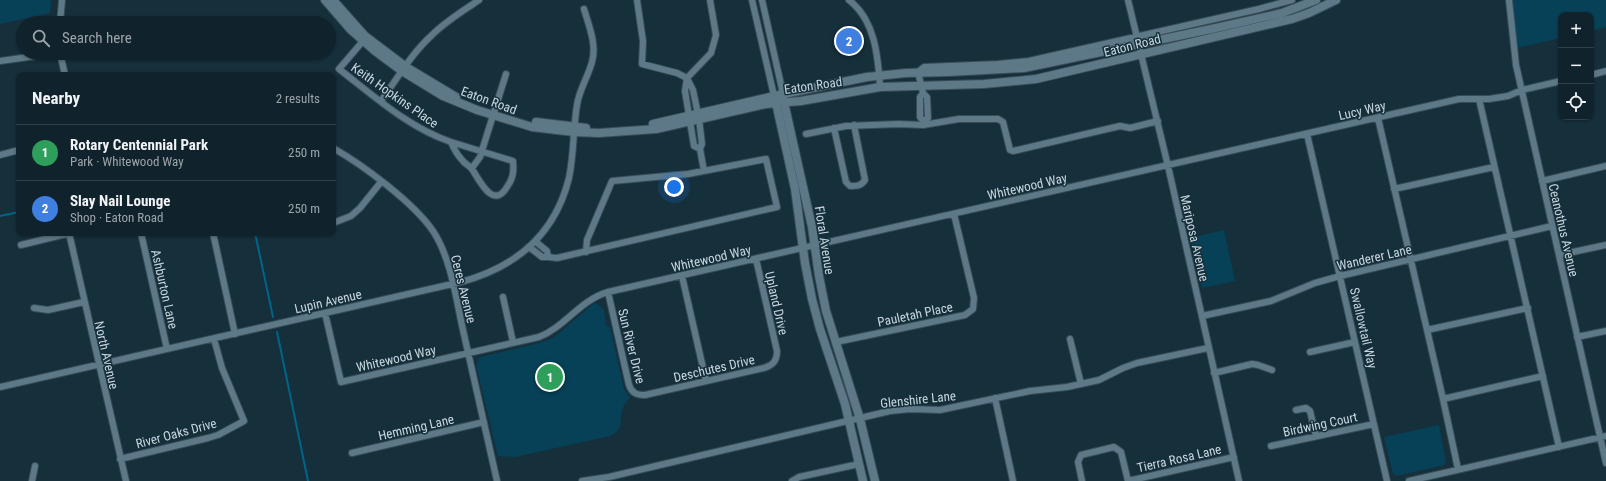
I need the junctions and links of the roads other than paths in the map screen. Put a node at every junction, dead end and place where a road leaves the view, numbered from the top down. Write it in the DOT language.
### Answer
graph roads {
  1 [pos="62,0"];
  2 [pos="325,0"];
  3 [pos="333,0"];
  4 [pos="479,0"];
  5 [pos="636,0"];
  6 [pos="710,0"];
  7 [pos="752,0"];
  8 [pos="762,0"];
  9 [pos="849,0"];
  10 [pos="1128,0"];
  11 [pos="1292,0"];
  12 [pos="1316,0"];
  13 [pos="1336,0"];
  14 [pos="1509,0"];
  15 [pos="584,9"];
  16 [pos="61,16"];
  17 [pos="1138,40"];
  18 [pos="363,41"];
  19 [pos="1142,55"];
  20 [pos="16,59"];
  21 [pos="62,60"];
  22 [pos="0,61"];
  23 [pos="404,69"];
  24 [pos="1606,71"];
  25 [pos="64,72"];
  26 [pos="918,72"];
  27 [pos="1594,73"];
  28 [pos="506,74"];
  29 [pos="879,75"];
  30 [pos="687,78"];
  31 [pos="1558,82"];
  32 [pos="880,87"];
  33 [pos="922,89"];
  34 [pos="1522,90"];
  35 [pos="779,98"];
  36 [pos="1479,99"];
  37 [pos="381,101"];
  38 [pos="495,114"];
  39 [pos="699,116"];
  40 [pos="1378,118"];
  41 [pos="690,119"];
  42 [pos="1158,121"];
  43 [pos="923,123"];
  44 [pos="854,126"];
  45 [pos="834,128"];
  46 [pos="574,129"];
  47 [pos="806,134"];
  48 [pos="1307,134"];
  49 [pos="452,142"];
  50 [pos="700,149"];
  51 [pos="336,150"];
  52 [pos="16,151"];
  53 [pos="482,151"];
  54 [pos="0,155"];
  55 [pos="1168,166"];
  56 [pos="1606,166"];
  57 [pos="1494,167"];
  58 [pos="472,168"];
  59 [pos="704,171"];
  60 [pos="1542,181"];
  61 [pos="381,182"];
  62 [pos="1394,189"];
  63 [pos="954,214"];
  64 [pos="336,222"];
  65 [pos="1552,226"];
  66 [pos="57,236"];
  67 [pos="70,236"];
  68 [pos="142,236"];
  69 [pos="213,236"];
  70 [pos="1511,236"];
  71 [pos="535,241"];
  72 [pos="1606,244"];
  73 [pos="20,245"];
  74 [pos="815,245"];
  75 [pos="529,247"];
  76 [pos="803,248"];
  77 [pos="586,252"];
  78 [pos="1559,255"];
  79 [pos="548,258"];
  80 [pos="756,259"];
  81 [pos="1410,259"];
  82 [pos="682,276"];
  83 [pos="1340,276"];
  84 [pos="452,284"];
  85 [pos="608,292"];
  86 [pos="503,297"];
  87 [pos="84,302"];
  88 [pos="34,308"];
  89 [pos="1528,308"];
  90 [pos="325,313"];
  91 [pos="1202,316"];
  92 [pos="1426,330"];
  93 [pos="1606,330"];
  94 [pos="235,334"];
  95 [pos="1577,337"];
  96 [pos="214,339"];
  97 [pos="1070,339"];
  98 [pos="513,342"];
  99 [pos="836,342"];
  100 [pos="1356,342"];
  101 [pos="1208,348"];
  102 [pos="167,350"];
  103 [pos="777,351"];
  104 [pos="1310,352"];
  105 [pos="468,353"];
  106 [pos="98,365"];
  107 [pos="1272,370"];
  108 [pos="1214,373"];
  109 [pos="1543,376"];
  110 [pos="706,381"];
  111 [pos="1081,384"];
  112 [pos="0,386"];
  113 [pos="646,395"];
  114 [pos="995,398"];
  115 [pos="1443,398"];
  116 [pos="1296,410"];
  117 [pos="860,419"];
  118 [pos="484,422"];
  119 [pos="850,422"];
  120 [pos="1374,424"];
  121 [pos="1316,436"];
  122 [pos="1603,437"];
  123 [pos="1271,446"];
  124 [pos="1559,447"];
  125 [pos="352,453"];
  126 [pos="1234,457"];
  127 [pos="120,459"];
  128 [pos="1606,463"];
  129 [pos="860,464"];
  130 [pos="35,466"];
  131 [pos="1458,469"];
  132 [pos="32,481"];
  133 [pos="126,481"];
  134 [pos="497,481"];
  135 [pos="582,481"];
  136 [pos="792,481"];
  137 [pos="864,481"];
  138 [pos="875,481"];
  139 [pos="1013,481"];
  140 [pos="1082,481"];
  141 [pos="1128,481"];
  142 [pos="1239,481"];
  143 [pos="1388,481"];
  144 [pos="1409,481"];
  1 -- 16 [label="street"];
  2 -- 18 [label="street, Eaton Road"];
  3 -- 23 [label="street"];
  4 -- 23 [label="street"];
  5 -- 30 [label="street"];
  6 -- 30 [label="street"];
  7 -- 35 [label="street, Floral Avenue"];
  8 -- 35 [label="street, Floral Avenue"];
  9 -- 29 [label="street"];
  10 -- 17 [label="street, Mariposa Avenue"];
  11 -- 17 [label="street, Eaton Road"];
  12 -- 17 [label="street, Eaton Road"];
  13 -- 19 [label="street, Eaton Road"];
  14 -- 34 [label="street, Ceanothus Avenue"];
  15 -- 46 [label="street, Lupin Avenue"];
  17 -- 19 [label="street, Mariposa Avenue"];
  17 -- 26 [label="street, Eaton Road"];
  18 -- 23 [label="street, Eaton Road"];
  18 -- 37 [label="street, Keith Hopkins Place"];
  19 -- 33 [label="street, Eaton Road"];
  19 -- 42 [label="street, Mariposa Avenue"];
  20 -- 22 [label="street"];
  21 -- 25 [label="street"];
  23 -- 37 [label="street"];
  23 -- 38 [label="street, Eaton Road"];
  24 -- 27 [label="street"];
  26 -- 29 [label="street, Eaton Road"];
  26 -- 33 [label="street"];
  28 -- 38 [label="street"];
  29 -- 32 [label="street"];
  29 -- 35 [label="street, Eaton Road"];
  30 -- 39 [label="street"];
  30 -- 41 [label="street"];
  31 -- 34 [label="street, Lucy Way"];
  32 -- 33 [label="street, Eaton Road"];
  32 -- 35 [label="street, Eaton Road"];
  33 -- 43 [label="street"];
  34 -- 36 [label="street, Lucy Way"];
  34 -- 60 [label="street, Ceanothus Avenue"];
  35 -- 39 [label="street, Eaton Road"];
  35 -- 74 [label="street, Floral Avenue"];
  35 -- 76 [label="street, Floral Avenue"];
  36 -- 40 [label="street, Lucy Way"];
  36 -- 57 [label="street"];
  37 -- 49 [label="street, Keith Hopkins Place"];
  38 -- 46 [label="street, Eaton Road"];
  38 -- 53 [label="street"];
  39 -- 41 [label="street, Eaton Road"];
  39 -- 50 [label="street"];
  40 -- 48 [label="street, Lucy Way"];
  40 -- 62 [label="street"];
  41 -- 46 [label="street, Eaton Road"];
  41 -- 50 [label="street"];
  42 -- 43 [label="street"];
  42 -- 55 [label="street, Mariposa Avenue"];
  43 -- 44 [label="street"];
  44 -- 45 [label="street"];
  44 -- 45 [label="street"];
  45 -- 47 [label="street"];
  46 -- 71 [label="street, Lupin Avenue"];
  48 -- 55 [label="street, Lucy Way"];
  48 -- 83 [label="street, Swallowtail Way"];
  49 -- 53 [label="street, Keith Hopkins Place"];
  49 -- 58 [label="street, Keith Hopkins Place"];
  50 -- 59 [label="street"];
  51 -- 61 [label="street, Ceres Avenue"];
  52 -- 54 [label="street"];
  53 -- 58 [label="street"];
  53 -- 58 [label="street, Keith Hopkins Place"];
  55 -- 63 [label="street, Whitewood Way"];
  55 -- 91 [label="street, Mariposa Avenue"];
  56 -- 60 [label="street"];
  57 -- 62 [label="street"];
  57 -- 70 [label="street"];
  59 -- 77 [label="street"];
  59 -- 77 [label="street"];
  60 -- 65 [label="street, Ceanothus Avenue"];
  61 -- 64 [label="street"];
  61 -- 84 [label="street, Ceres Avenue"];
  62 -- 81 [label="street"];
  63 -- 74 [label="street, Whitewood Way"];
  63 -- 99 [label="street, Pauletah Place"];
  65 -- 70 [label="street, Wanderer Lane"];
  65 -- 78 [label="street, Ceanothus Avenue"];
  66 -- 73 [label="street"];
  67 -- 87 [label="street, North Avenue"];
  68 -- 102 [label="street, Ashburton Lane"];
  69 -- 94 [label="street"];
  70 -- 81 [label="street, Wanderer Lane"];
  70 -- 89 [label="street"];
  71 -- 75 [label="street, Lupin Avenue"];
  71 -- 79 [label="street"];
  72 -- 78 [label="street"];
  74 -- 76 [label="street, Whitewood Way"];
  74 -- 99 [label="street, Floral Avenue"];
  75 -- 79 [label="street"];
  75 -- 84 [label="street, Lupin Avenue"];
  76 -- 80 [label="street, Whitewood Way"];
  76 -- 119 [label="street, Floral Avenue"];
  77 -- 79 [label="street"];
  78 -- 95 [label="street, Ceanothus Avenue"];
  80 -- 82 [label="street, Whitewood Way"];
  80 -- 103 [label="street, Upland Drive"];
  81 -- 83 [label="street, Wanderer Lane"];
  81 -- 92 [label="street"];
  82 -- 85 [label="street, Whitewood Way"];
  82 -- 110 [label="street"];
  83 -- 91 [label="street, Wanderer Lane"];
  83 -- 100 [label="street, Swallowtail Way"];
  84 -- 90 [label="street, Lupin Avenue"];
  84 -- 105 [label="street, Ceres Avenue"];
  85 -- 98 [label="street, Whitewood Way"];
  85 -- 113 [label="street, Sun River Drive"];
  86 -- 98 [label="street"];
  87 -- 88 [label="street"];
  87 -- 106 [label="street, North Avenue"];
  89 -- 92 [label="street"];
  89 -- 109 [label="street"];
  90 -- 94 [label="street, Lupin Avenue"];
  90 -- 105 [label="street, Whitewood Way"];
  91 -- 101 [label="street, Mariposa Avenue"];
  92 -- 115 [label="street"];
  93 -- 95 [label="street"];
  94 -- 96 [label="street, Lupin Avenue"];
  95 -- 122 [label="street, Ceanothus Avenue"];
  96 -- 102 [label="street, Lupin Avenue"];
  96 -- 127 [label="street, River Oaks Drive"];
  97 -- 111 [label="street"];
  98 -- 105 [label="street, Whitewood Way"];
  99 -- 117 [label="street, Floral Avenue"];
  100 -- 104 [label="street"];
  100 -- 120 [label="street, Swallowtail Way"];
  101 -- 108 [label="street, Mariposa Avenue"];
  101 -- 111 [label="street, Glenshire Lane"];
  102 -- 106 [label="street, Lupin Avenue"];
  103 -- 110 [label="street, Deschutes Drive"];
  105 -- 118 [label="street, Ceres Avenue"];
  106 -- 112 [label="street, Lupin Avenue"];
  106 -- 127 [label="street, North Avenue"];
  107 -- 108 [label="street"];
  108 -- 126 [label="street, Mariposa Avenue"];
  109 -- 115 [label="street"];
  109 -- 124 [label="street"];
  110 -- 113 [label="street, Deschutes Drive"];
  111 -- 114 [label="street, Glenshire Lane"];
  114 -- 117 [label="street, Glenshire Lane"];
  114 -- 139 [label="street"];
  115 -- 131 [label="street"];
  116 -- 121 [label="street"];
  117 -- 119 [label="street, Glenshire Lane"];
  117 -- 138 [label="street, Floral Avenue"];
  118 -- 125 [label="street, Hemming Lane"];
  118 -- 134 [label="street, Ceres Avenue"];
  119 -- 129 [label="street, Floral Avenue"];
  119 -- 135 [label="street, Glenshire Lane"];
  120 -- 121 [label="street, Birdwing Court"];
  120 -- 143 [label="street, Swallowtail Way"];
  121 -- 123 [label="street, Birdwing Court"];
  122 -- 124 [label="street"];
  122 -- 128 [label="street, Ceanothus Avenue"];
  124 -- 131 [label="street"];
  126 -- 141 [label="street, Tierra Rosa Lane"];
  126 -- 142 [label="street, Mariposa Avenue"];
  127 -- 133 [label="street, North Avenue"];
  129 -- 136 [label="street"];
  129 -- 137 [label="street, Floral Avenue"];
  130 -- 132 [label="street"];
  131 -- 144 [label="street"];
  140 -- 141 [label="street, Tierra Rosa Lane"];
}
